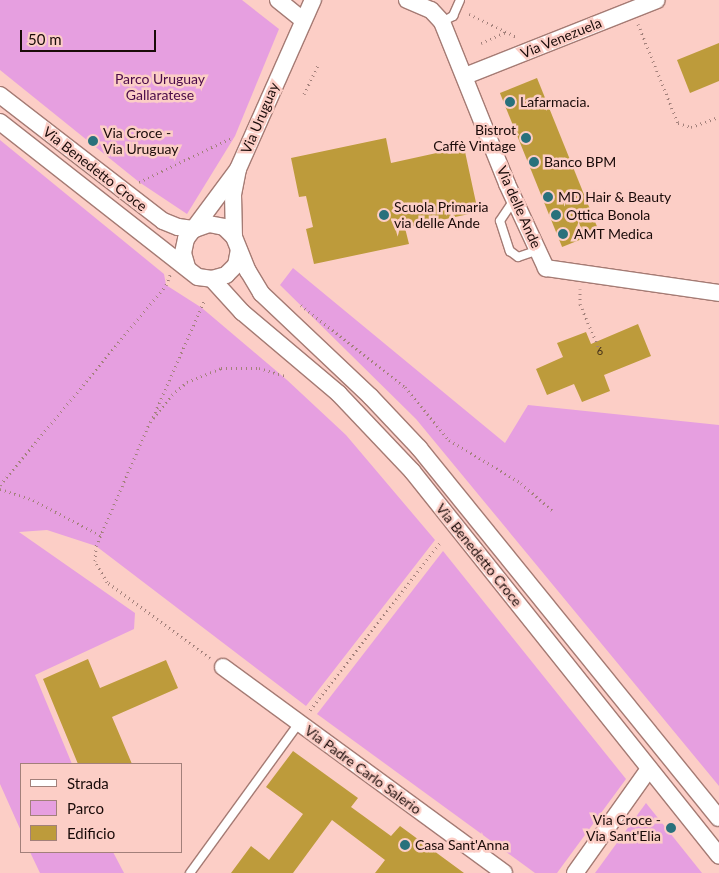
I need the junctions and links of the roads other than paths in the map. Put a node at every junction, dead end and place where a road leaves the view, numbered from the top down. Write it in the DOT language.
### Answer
graph roads {
  1 [pos="278,0"];
  2 [pos="313,0"];
  3 [pos="408,0"];
  4 [pos="460,0"];
  5 [pos="657,0"];
  6 [pos="303,20"];
  7 [pos="442,22"];
  8 [pos="465,76"];
  9 [pos="0,95"];
  10 [pos="0,122"];
  11 [pos="238,169"];
  12 [pos="515,198"];
  13 [pos="196,228"];
  14 [pos="237,244"];
  15 [pos="538,250"];
  16 [pos="188,267"];
  17 [pos="212,280"];
  18 [pos="719,294"];
  19 [pos="223,667"];
  20 [pos="299,723"];
  21 [pos="649,770"];
  22 [pos="719,818"];
  23 [pos="719,856"];
  24 [pos="190,873"];
  25 [pos="504,873"];
  26 [pos="575,873"];
  1 -- 6 [label="street"];
  2 -- 6 [label="street, Via Uruguay"];
  3 -- 7 [label="street, Via delle Ande"];
  4 -- 7 [label="lane"];
  5 -- 8 [label="street, Via Venezuela"];
  6 -- 11 [label="street, Via Uruguay"];
  7 -- 8 [label="street, Via delle Ande"];
  8 -- 12 [label="street, Via delle Ande"];
  9 -- 13 [label="street, Via Benedetto Croce"];
  10 -- 16 [label="street, Via Benedetto Croce"];
  11 -- 13 [label="street, Via Uruguay"];
  11 -- 14 [label="street"];
  12 -- 15 [label="street, Via delle Ande"];
  12 -- 15 [label="lane"];
  13 -- 14 [label="street"];
  13 -- 16 [label="street"];
  14 -- 17 [label="street"];
  14 -- 22 [label="street, Via Benedetto Croce"];
  15 -- 18 [label="street, Via delle Ande"];
  16 -- 17 [label="street"];
  17 -- 21 [label="street, Via Benedetto Croce"];
  19 -- 20 [label="street, Via Padre Carlo Salerio"];
  20 -- 24 [label="lane"];
  20 -- 25 [label="street, Via Padre Carlo Salerio"];
  21 -- 23 [label="street, Via Benedetto Croce"];
  21 -- 26 [label="street"];
}
